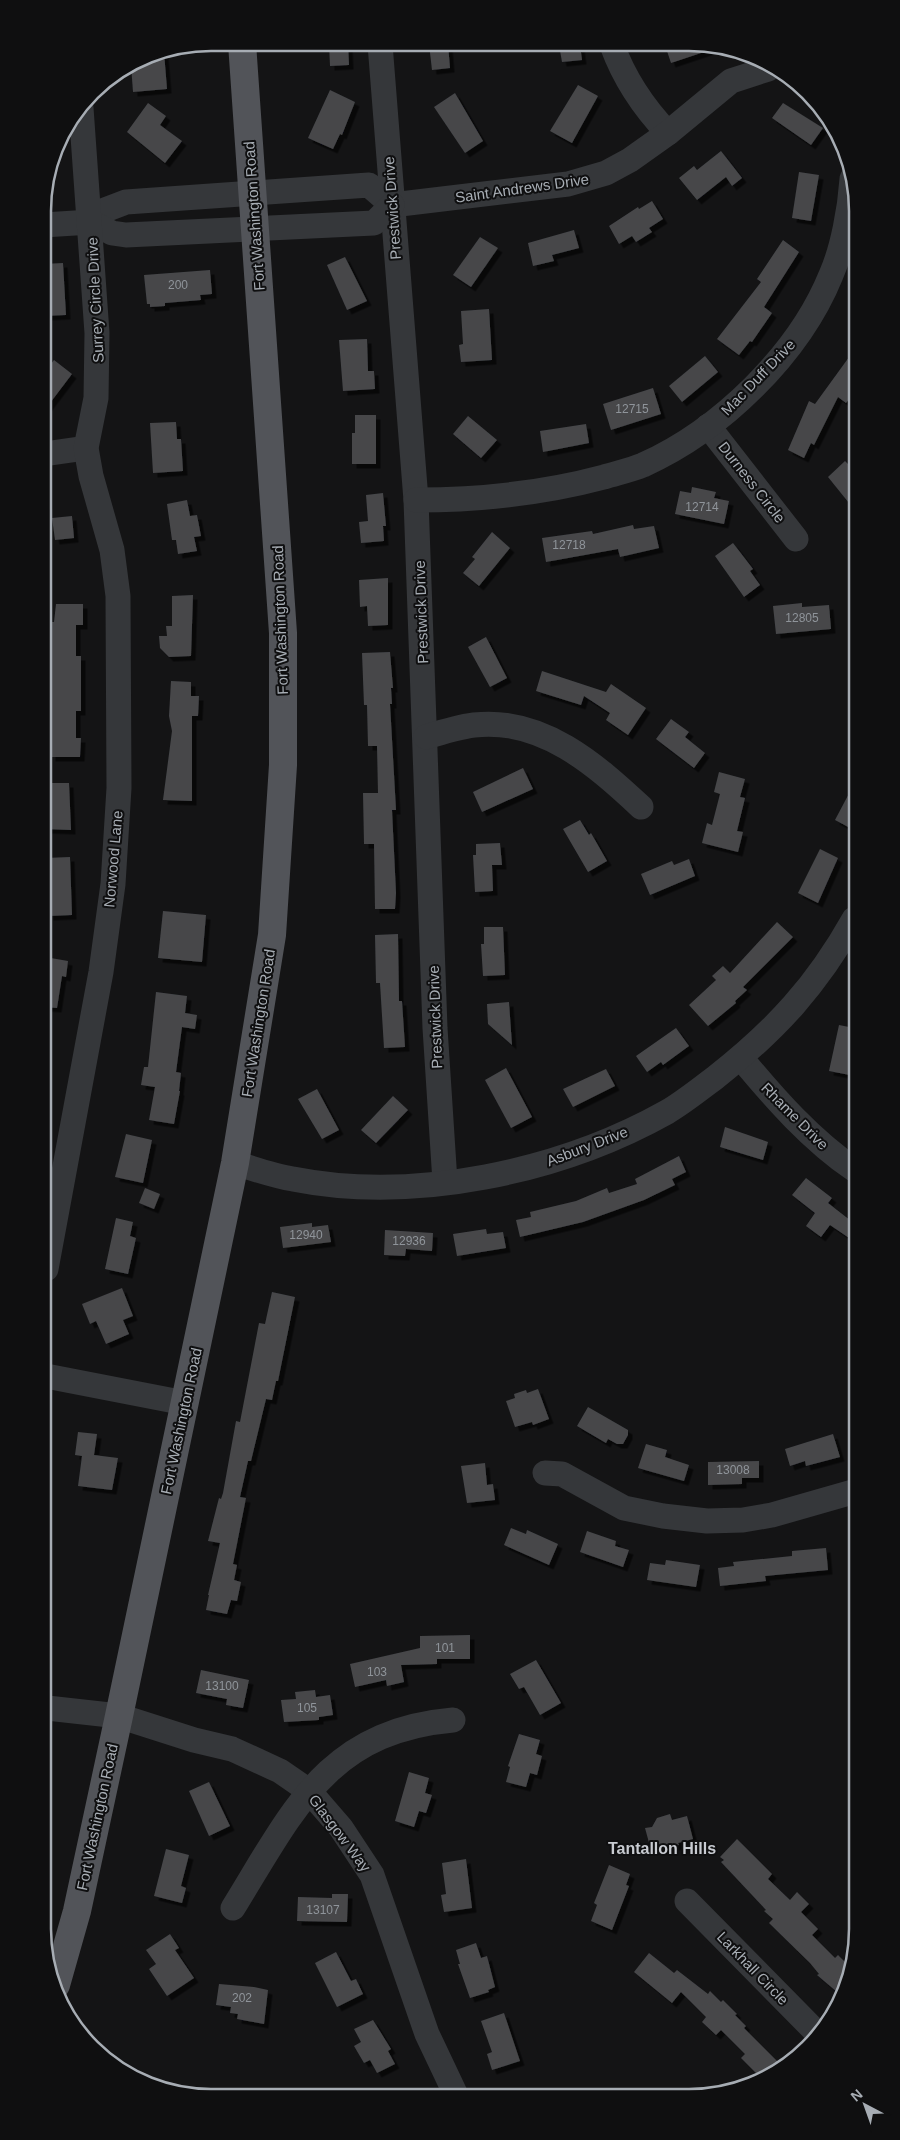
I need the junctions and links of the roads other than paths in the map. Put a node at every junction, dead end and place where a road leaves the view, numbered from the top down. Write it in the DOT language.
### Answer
graph roads {
  1 [pos="243,51"];
  2 [pos="381,51"];
  3 [pos="615,51"];
  4 [pos="764,70"];
  5 [pos="82,117"];
  6 [pos="668,133"];
  7 [pos="252,192"];
  8 [pos="392,205"];
  9 [pos="849,213"];
  10 [pos="91,222"];
  11 [pos="52,224"];
  12 [pos="256,229"];
  13 [pos="846,240"];
  14 [pos="708,426"];
  15 [pos="86,448"];
  16 [pos="52,453"];
  17 [pos="416,500"];
  18 [pos="796,539"];
  19 [pos="426,736"];
  20 [pos="641,807"];
  21 [pos="849,927"];
  22 [pos="741,1058"];
  23 [pos="235,1163"];
  24 [pos="848,1166"];
  25 [pos="446,1182"];
  26 [pos="51,1240"];
  27 [pos="51,1377"];
  28 [pos="184,1404"];
  29 [pos="545,1473"];
  30 [pos="848,1493"];
  31 [pos="51,1708"];
  32 [pos="120,1716"];
  33 [pos="454,1720"];
  34 [pos="308,1791"];
  35 [pos="687,1901"];
  36 [pos="233,1908"];
  37 [pos="59,1976"];
  38 [pos="813,2029"];
  39 [pos="454,2089"];
  1 -- 7 [label="main road, Fort Washington Road"];
  2 -- 8 [label="street, Prestwick Drive"];
  3 -- 6 [label="street"];
  4 -- 6 [label="street, Saint Andrews Drive"];
  5 -- 10 [label="street, Surrey Circle Drive"];
  6 -- 8 [label="street, Saint Andrews Drive"];
  7 -- 8 [label="street"];
  7 -- 10 [label="street"];
  7 -- 12 [label="main road, Fort Washington Road"];
  8 -- 12 [label="street"];
  8 -- 17 [label="street, Prestwick Drive"];
  9 -- 13 [label="street, Mac Duff Drive"];
  10 -- 11 [label="street"];
  10 -- 12 [label="street"];
  10 -- 15 [label="street, Surrey Circle Drive"];
  12 -- 23 [label="main road, Fort Washington Road"];
  13 -- 14 [label="street, Mac Duff Drive"];
  14 -- 17 [label="street, Mac Duff Drive"];
  14 -- 18 [label="street, Durness Circle"];
  15 -- 16 [label="street"];
  15 -- 26 [label="street, Norwood Lane"];
  17 -- 19 [label="street, Prestwick Drive"];
  19 -- 20 [label="street"];
  19 -- 25 [label="street, Prestwick Drive"];
  21 -- 22 [label="street, Asbury Drive"];
  22 -- 24 [label="street, Rhame Drive"];
  22 -- 25 [label="street, Asbury Drive"];
  23 -- 25 [label="street, Asbury Drive"];
  23 -- 28 [label="main road, Fort Washington Road"];
  27 -- 28 [label="street"];
  28 -- 32 [label="main road, Fort Washington Road"];
  29 -- 30 [label="street"];
  31 -- 32 [label="street, Glasgow Way"];
  32 -- 34 [label="street, Glasgow Way"];
  32 -- 37 [label="main road, Fort Washington Road"];
  33 -- 34 [label="street"];
  34 -- 36 [label="street"];
  34 -- 39 [label="street, Glasgow Way"];
  35 -- 38 [label="street, Larkhall Circle"];
}
